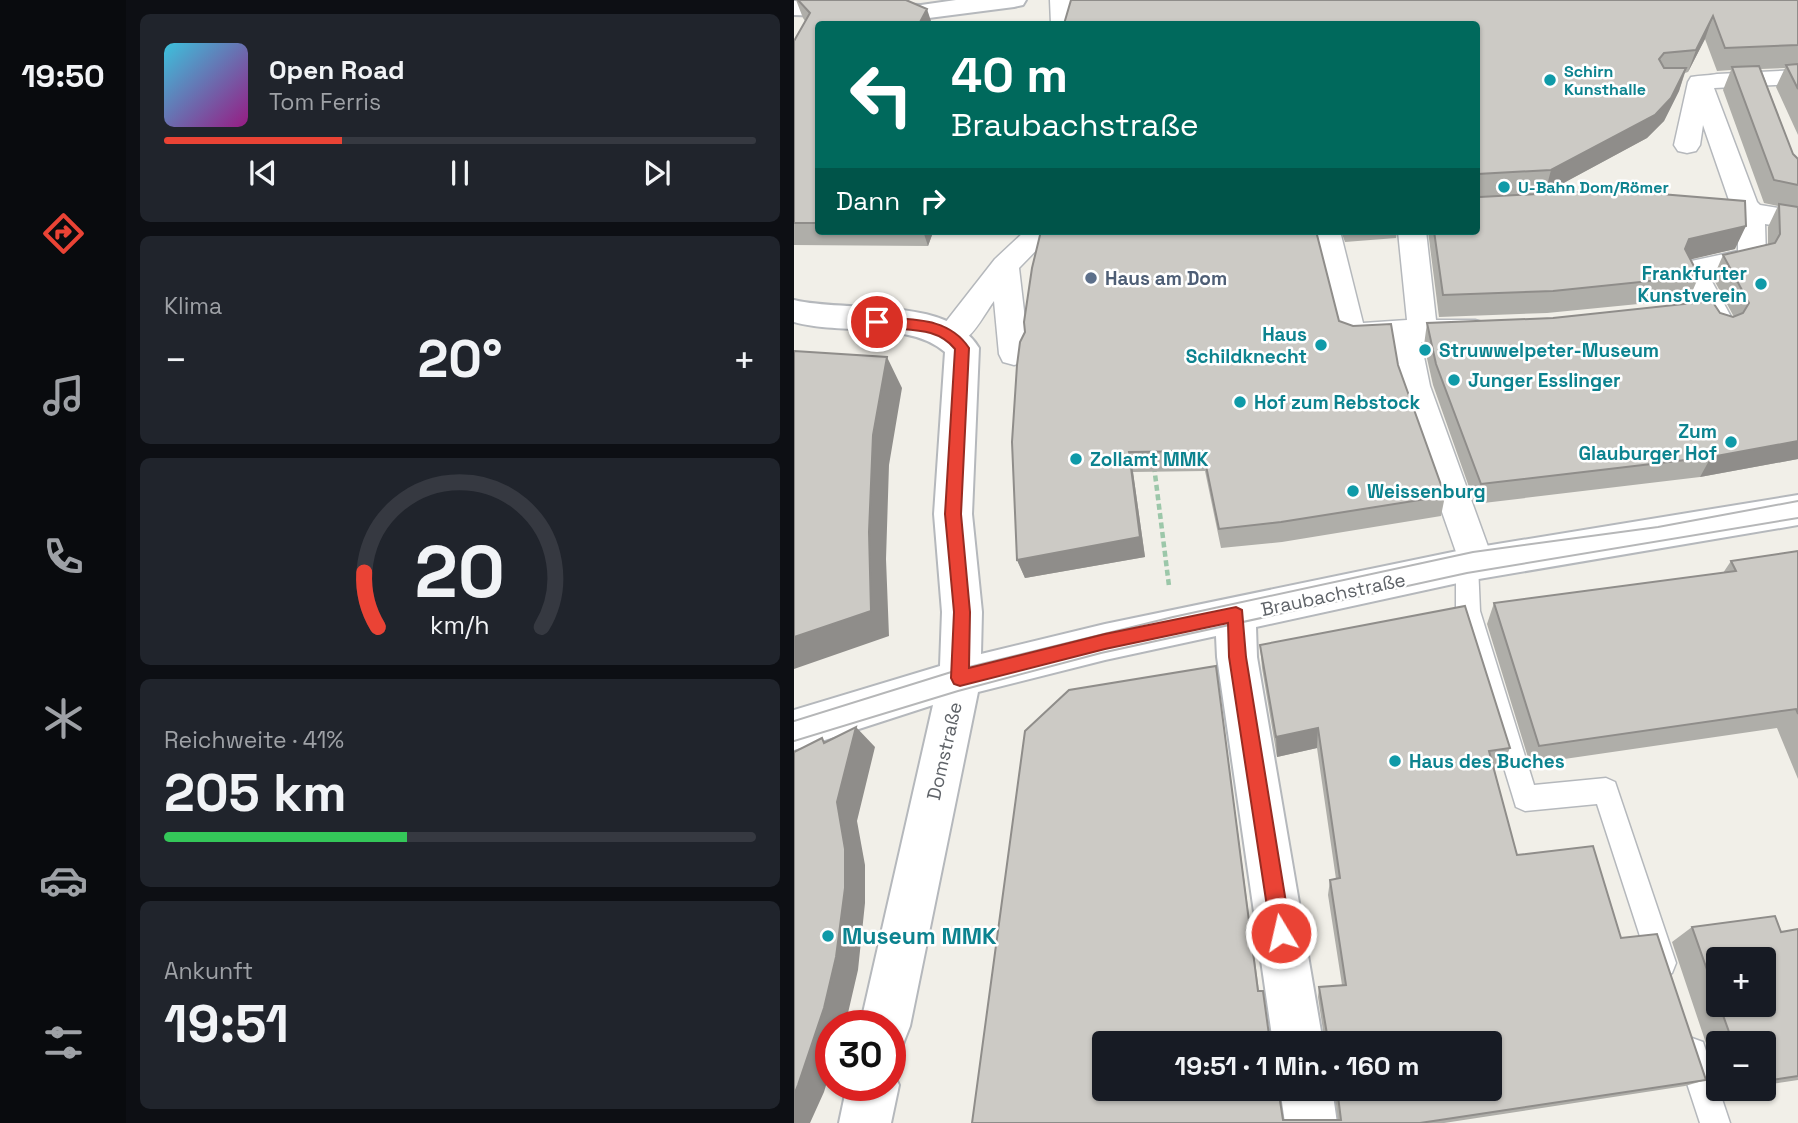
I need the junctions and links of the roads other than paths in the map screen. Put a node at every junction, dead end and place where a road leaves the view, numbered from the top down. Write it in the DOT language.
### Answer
graph roads {
  1 [pos="1014,0"];
  2 [pos="1061,0"];
  3 [pos="794,8"];
  4 [pos="1062,21"];
  5 [pos="1797,78"];
  6 [pos="1689,82"];
  7 [pos="1688,145"];
  8 [pos="1671,206"];
  9 [pos="1748,208"];
  10 [pos="1797,220"];
  11 [pos="1037,235"];
  12 [pos="1328,235"];
  13 [pos="1412,235"];
  14 [pos="1005,266"];
  15 [pos="794,311"];
  16 [pos="1706,316"];
  17 [pos="1500,330"];
  18 [pos="1416,331"];
  19 [pos="957,342"];
  20 [pos="1014,354"];
  21 [pos="1797,510"];
  22 [pos="1467,565"];
  23 [pos="1236,615"];
  24 [pos="960,678"];
  25 [pos="794,730"];
  26 [pos="1670,987"];
  27 [pos="888,1010"];
  28 [pos="1683,1026"];
  29 [pos="1296,1031"];
  30 [pos="870,1101"];
  31 [pos="1308,1101"];
  32 [pos="865,1123"];
  33 [pos="1311,1123"];
  34 [pos="1715,1123"];
  1 -- 3 [label="street"];
  2 -- 4 [label="street"];
  5 -- 6 [label="street"];
  6 -- 7 [label="street"];
  6 -- 9 [label="street"];
  8 -- 9 [label="street"];
  9 -- 10 [label="street"];
  9 -- 16 [label="street"];
  11 -- 14 [label="street"];
  12 -- 18 [label="street"];
  13 -- 18 [label="street"];
  14 -- 19 [label="street"];
  14 -- 20 [label="street"];
  15 -- 19 [label="street"];
  17 -- 18 [label="street"];
  18 -- 22 [label="street"];
  19 -- 24 [label="street, Domstraße"];
  21 -- 22 [label="street, Braubachstraße"];
  22 -- 23 [label="street, Braubachstraße"];
  22 -- 26 [label="lane"];
  23 -- 24 [label="street, Braubachstraße"];
  23 -- 29 [label="street"];
  24 -- 25 [label="street, Braubachstraße"];
  24 -- 27 [label="street, Domstraße"];
  28 -- 34 [label="lane"];
  30 -- 32 [label="street"];
  31 -- 33 [label="street"];
}
